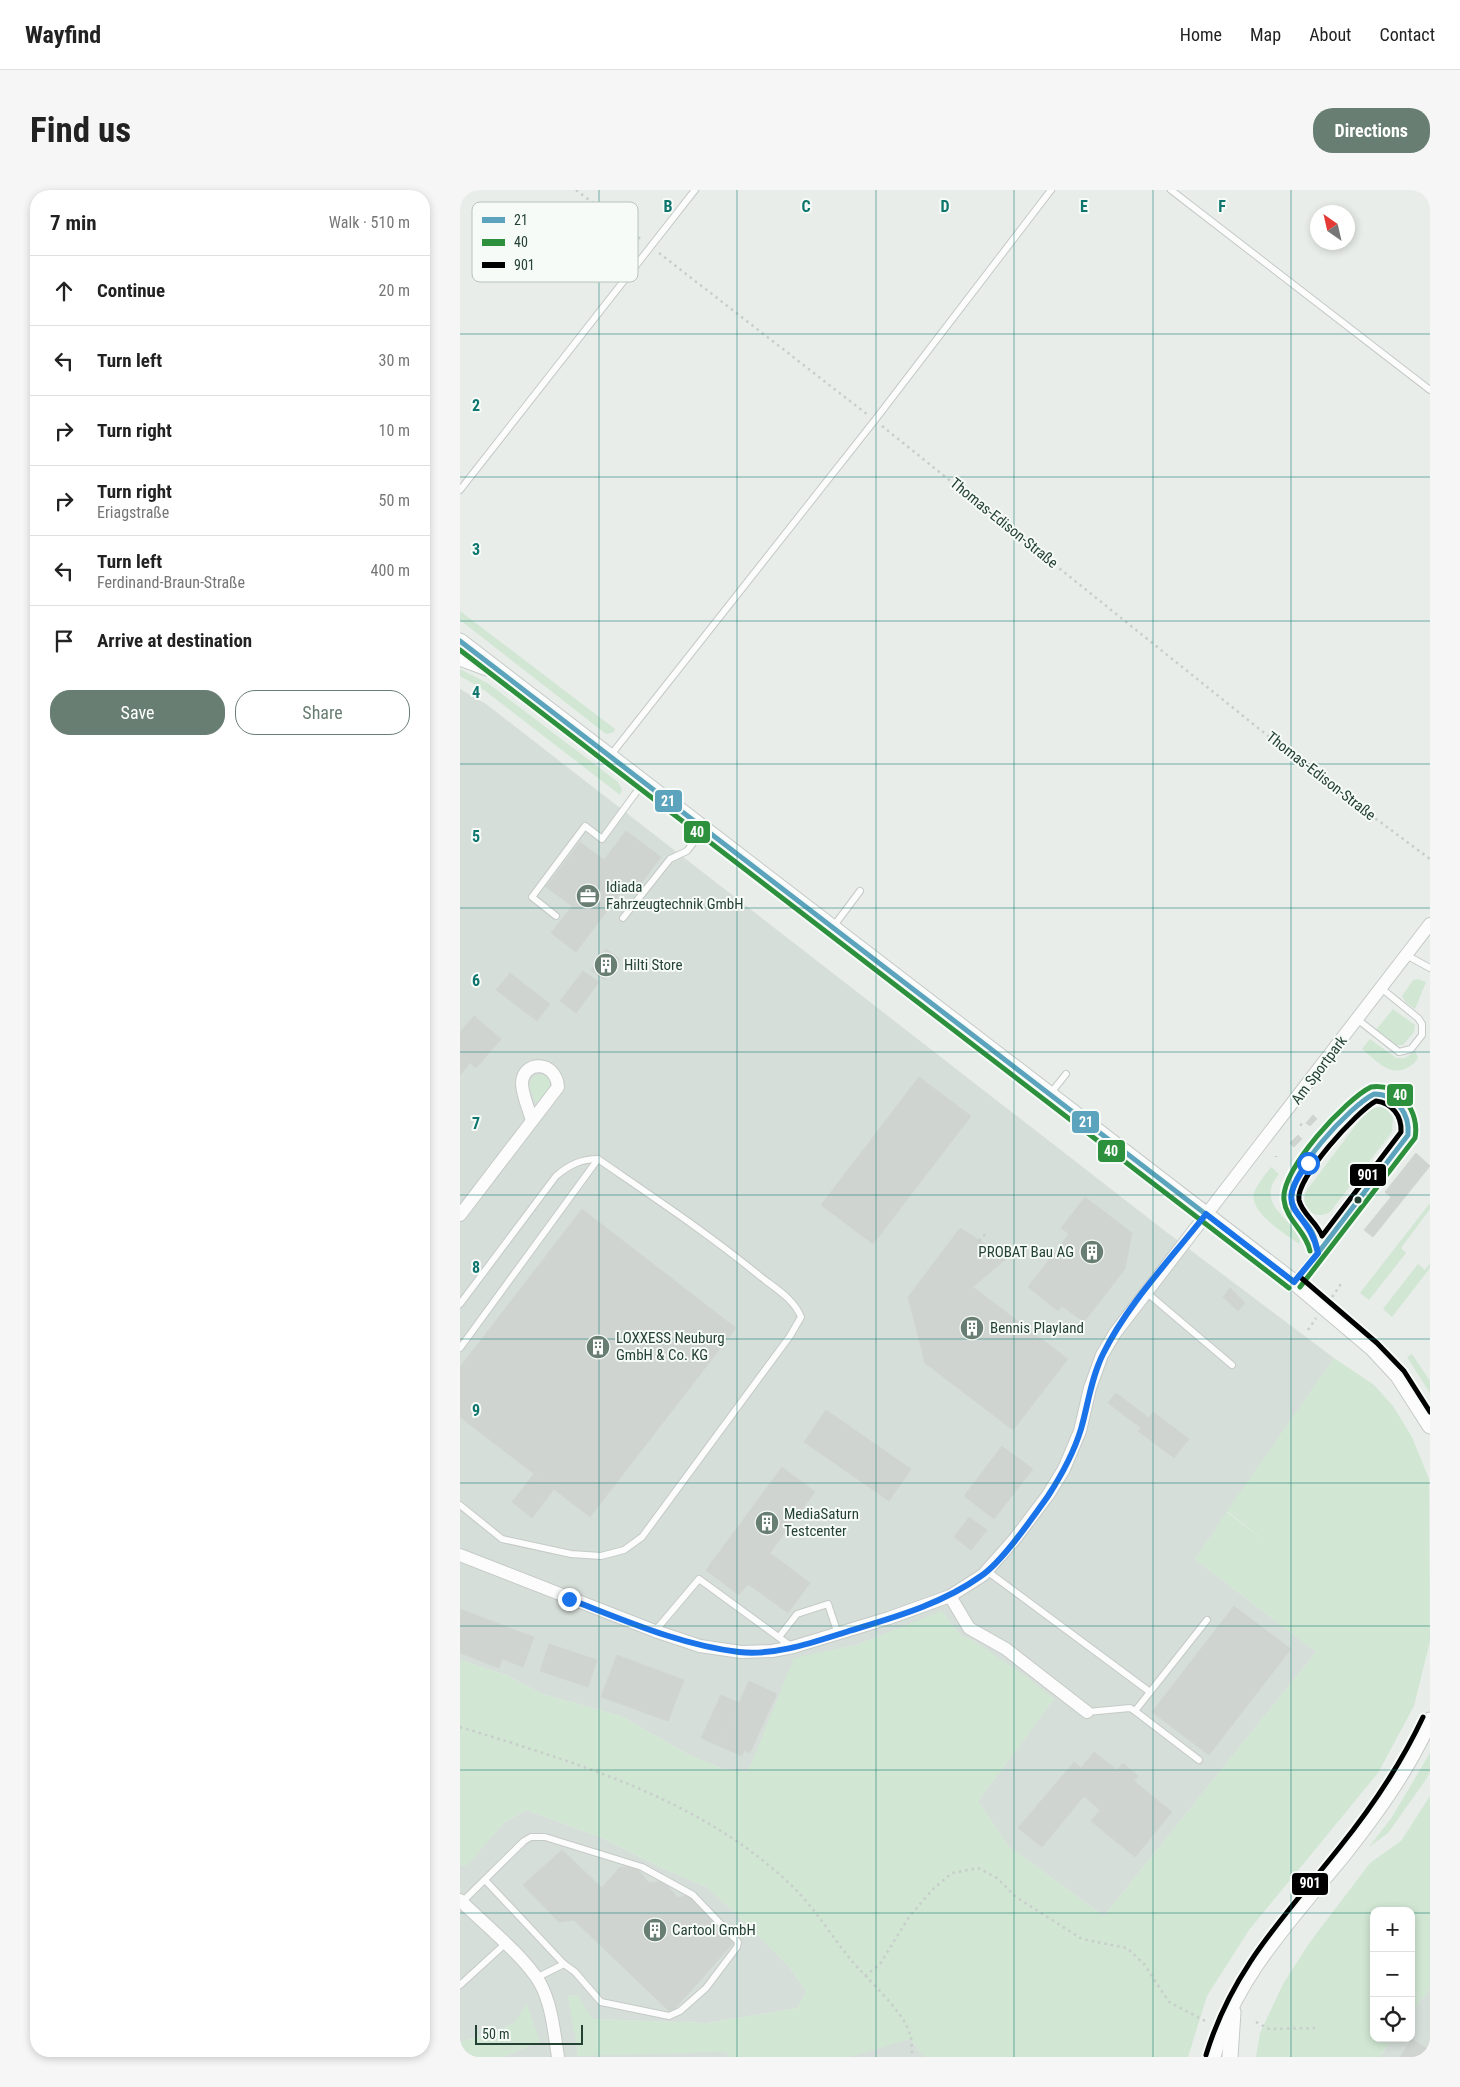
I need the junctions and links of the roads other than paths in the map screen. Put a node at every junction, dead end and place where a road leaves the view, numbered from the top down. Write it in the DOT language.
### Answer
graph roads {
  1 [pos="695,190"];
  2 [pos="1051,190"];
  3 [pos="1171,190"];
  4 [pos="638,261"];
  5 [pos="622,282"];
  6 [pos="1430,390"];
  7 [pos="460,490"];
  8 [pos="460,641"];
  9 [pos="460,658"];
  10 [pos="503,674"];
  11 [pos="610,757"];
  12 [pos="644,783"];
  13 [pos="704,830"];
  14 [pos="860,892"];
  15 [pos="556,916"];
  16 [pos="623,918"];
  17 [pos="1430,924"];
  18 [pos="832,928"];
  19 [pos="1406,956"];
  20 [pos="1430,968"];
  21 [pos="1382,988"];
  22 [pos="1358,1019"];
  23 [pos="1066,1074"];
  24 [pos="1050,1095"];
  25 [pos="532,1121"];
  26 [pos="598,1159"];
  27 [pos="1206,1214"];
  28 [pos="460,1215"];
  29 [pos="1318,1253"];
  30 [pos="1294,1282"];
  31 [pos="1145,1291"];
  32 [pos="460,1304"];
  33 [pos="460,1348"];
  34 [pos="1232,1365"];
  35 [pos="1430,1426"];
  36 [pos="460,1505"];
  37 [pos="460,1555"];
  38 [pos="987,1571"];
  39 [pos="950,1596"];
  40 [pos="1207,1620"];
  41 [pos="654,1631"];
  42 [pos="838,1634"];
  43 [pos="779,1637"];
  44 [pos="793,1647"];
  45 [pos="1150,1692"];
  46 [pos="1135,1711"];
  47 [pos="1087,1712"];
  48 [pos="1430,1720"];
  49 [pos="1199,1760"];
  50 [pos="485,1880"];
  51 [pos="461,1901"];
  52 [pos="504,1944"];
  53 [pos="564,1964"];
  54 [pos="536,1978"];
  55 [pos="460,1985"];
  56 [pos="1233,2006"];
  57 [pos="558,2057"];
  58 [pos="1213,2057"];
  59 [pos="1230,2057"];
  1 -- 4 [label="lane"];
  2 -- 11 [label="lane"];
  3 -- 6 [label="lane"];
  5 -- 7 [label="lane"];
  8 -- 10 [label="street"];
  9 -- 10 [label="street"];
  10 -- 11 [label="street"];
  11 -- 12 [label="street"];
  12 -- 13 [label="street"];
  12 -- 15 [label="lane"];
  13 -- 16 [label="lane"];
  13 -- 18 [label="street"];
  14 -- 18 [label="lane"];
  17 -- 19 [label="street, Am Sportpark"];
  18 -- 24 [label="street"];
  19 -- 20 [label="lane"];
  19 -- 21 [label="street, Am Sportpark"];
  21 -- 22 [label="street, Am Sportpark"];
  21 -- 22 [label="lane"];
  22 -- 27 [label="street, Am Sportpark"];
  23 -- 24 [label="lane"];
  24 -- 27 [label="street"];
  25 -- 28 [label="street"];
  26 -- 32 [label="lane"];
  26 -- 33 [label="lane"];
  26 -- 36 [label="lane"];
  27 -- 30 [label="street"];
  27 -- 31 [label="street, Am Sportpark"];
  29 -- 29 [label="lane"];
  29 -- 30 [label="lane"];
  30 -- 35 [label="street"];
  31 -- 34 [label="lane"];
  31 -- 38 [label="street, Am Sportpark"];
  37 -- 41 [label="street, Am Sportpark"];
  38 -- 39 [label="street, Am Sportpark"];
  38 -- 45 [label="lane"];
  39 -- 42 [label="street, Am Sportpark"];
  39 -- 47 [label="street"];
  40 -- 45 [label="lane"];
  41 -- 43 [label="lane"];
  41 -- 44 [label="street, Am Sportpark"];
  42 -- 43 [label="lane"];
  42 -- 44 [label="street, Am Sportpark"];
  43 -- 44 [label="lane"];
  45 -- 46 [label="lane"];
  46 -- 47 [label="lane"];
  46 -- 49 [label="lane"];
  48 -- 56 [label="street"];
  50 -- 51 [label="lane"];
  50 -- 53 [label="lane"];
  50 -- 53 [label="lane"];
  51 -- 52 [label="street"];
  52 -- 54 [label="street"];
  52 -- 55 [label="lane"];
  53 -- 54 [label="lane"];
  54 -- 57 [label="street"];
  56 -- 58 [label="street"];
  56 -- 59 [label="street"];
}
